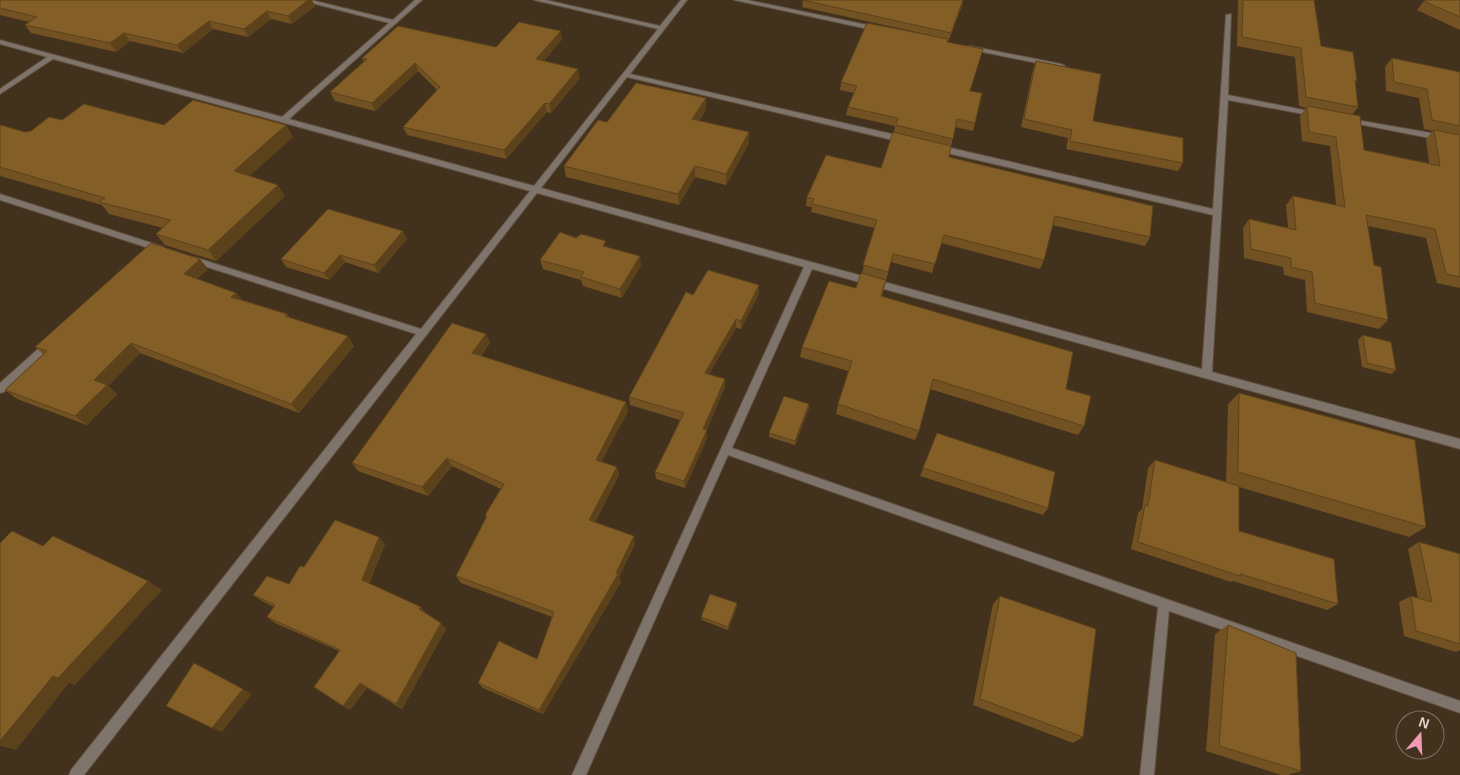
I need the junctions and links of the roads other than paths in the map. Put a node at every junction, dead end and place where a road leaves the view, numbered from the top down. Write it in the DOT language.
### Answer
graph roads {
  1 [pos="303,0"];
  2 [pos="420,0"];
  3 [pos="537,0"];
  4 [pos="684,0"];
  5 [pos="737,0"];
  6 [pos="1229,15"];
  7 [pos="394,22"];
  8 [pos="662,28"];
  9 [pos="881,29"];
  10 [pos="0,42"];
  11 [pos="957,45"];
  12 [pos="53,56"];
  13 [pos="1072,69"];
  14 [pos="626,75"];
  15 [pos="0,92"];
  16 [pos="1224,97"];
  17 [pos="1322,116"];
  18 [pos="1342,119"];
  19 [pos="283,120"];
  20 [pos="1460,141"];
  21 [pos="916,143"];
  22 [pos="926,145"];
  23 [pos="536,190"];
  24 [pos="0,197"];
  25 [pos="1217,213"];
  26 [pos="158,251"];
  27 [pos="185,257"];
  28 [pos="809,265"];
  29 [pos="423,333"];
  30 [pos="57,338"];
  31 [pos="1207,374"];
  32 [pos="0,389"];
  33 [pos="1460,444"];
  34 [pos="726,450"];
  35 [pos="1164,604"];
  36 [pos="1460,707"];
  37 [pos="76,775"];
  38 [pos="579,775"];
  39 [pos="1147,775"];
  1 -- 7 [label="street"];
  2 -- 7 [label="street"];
  3 -- 8 [label="street"];
  4 -- 8 [label="street"];
  5 -- 9 [label="street"];
  6 -- 16 [label="street"];
  7 -- 19 [label="street"];
  8 -- 14 [label="street"];
  10 -- 12 [label="street"];
  11 -- 13 [label="street"];
  12 -- 15 [label="street"];
  12 -- 19 [label="street"];
  14 -- 21 [label="street"];
  14 -- 23 [label="street"];
  16 -- 17 [label="street"];
  16 -- 25 [label="street"];
  18 -- 20 [label="street"];
  19 -- 23 [label="street"];
  22 -- 25 [label="street"];
  23 -- 28 [label="street"];
  23 -- 29 [label="street"];
  24 -- 26 [label="street"];
  25 -- 31 [label="street"];
  27 -- 29 [label="street"];
  28 -- 31 [label="street"];
  28 -- 34 [label="street"];
  29 -- 37 [label="street"];
  30 -- 32 [label="street"];
  31 -- 33 [label="street"];
  34 -- 35 [label="street"];
  34 -- 38 [label="street"];
  35 -- 36 [label="street"];
  35 -- 39 [label="street"];
}
